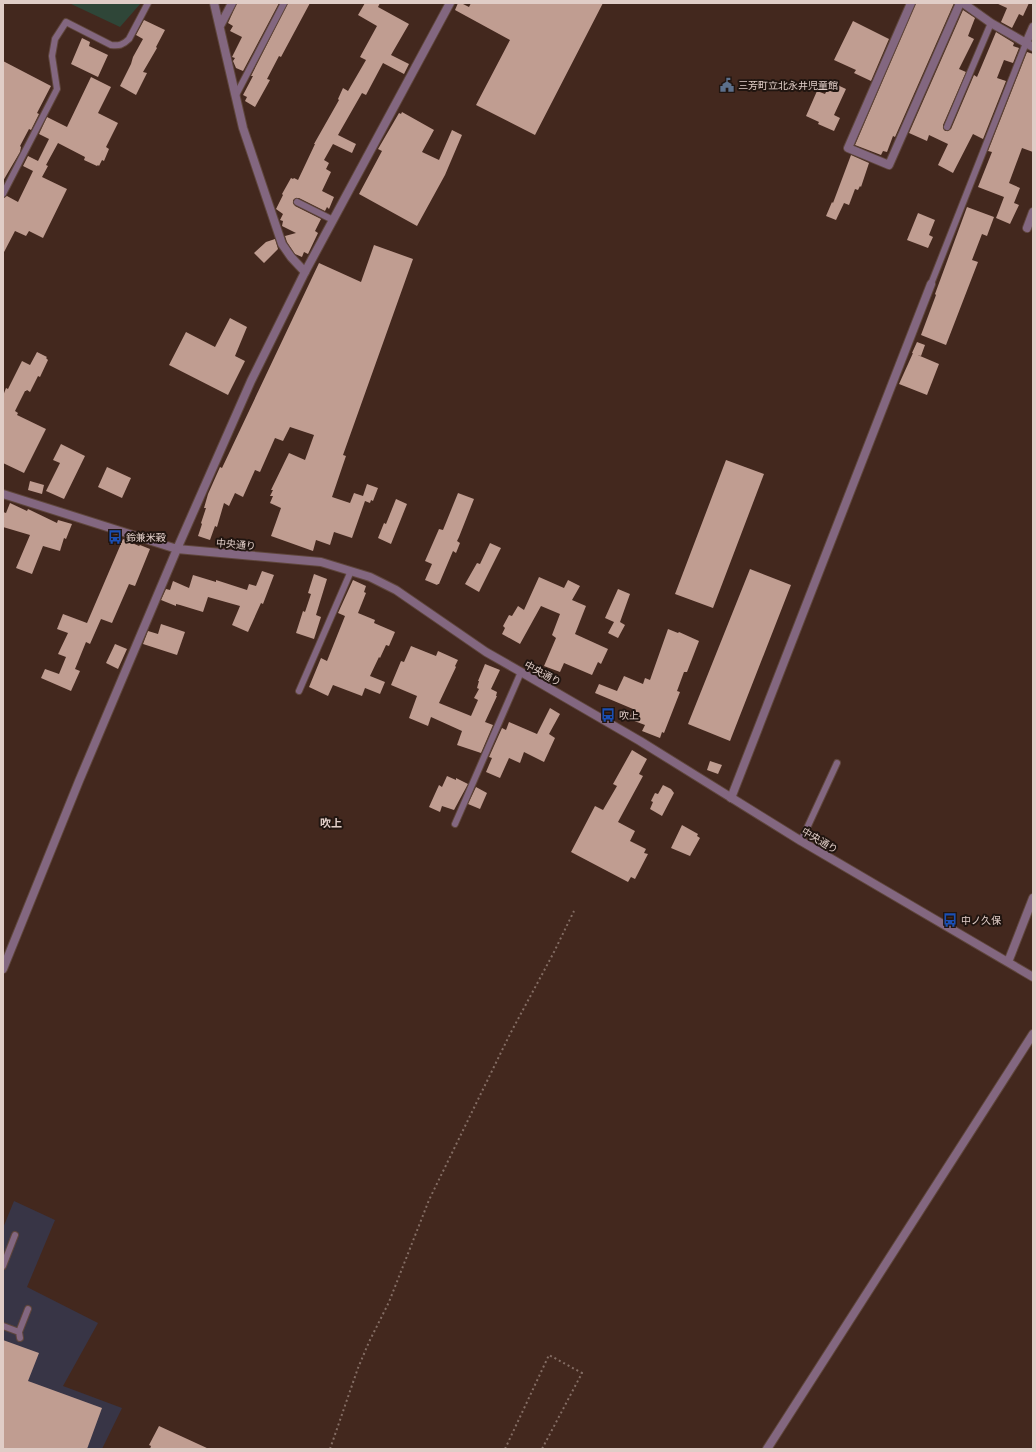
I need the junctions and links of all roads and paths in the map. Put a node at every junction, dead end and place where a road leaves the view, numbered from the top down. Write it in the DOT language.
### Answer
graph roads {
  1 [pos="148,3"];
  2 [pos="214,3"];
  3 [pos="232,3"];
  4 [pos="284,3"];
  5 [pos="450,3"];
  6 [pos="911,3"];
  7 [pos="960,3"];
  8 [pos="964,3"];
  9 [pos="991,23"];
  10 [pos="220,26"];
  11 [pos="1033,27"];
  12 [pos="1029,45"];
  13 [pos="236,95"];
  14 [pos="947,127"];
  15 [pos="3,194"];
  16 [pos="297,202"];
  17 [pos="1033,212"];
  18 [pos="333,220"];
  19 [pos="1027,228"];
  20 [pos="305,272"];
  21 [pos="931,284"];
  22 [pos="3,494"];
  23 [pos="177,549"];
  24 [pos="351,571"];
  25 [pos="521,672"];
  26 [pos="299,691"];
  27 [pos="837,763"];
  28 [pos="731,798"];
  29 [pos="455,824"];
  30 [pos="802,841"];
  31 [pos="1033,898"];
  32 [pos="574,911"];
  33 [pos="1008,962"];
  34 [pos="3,969"];
  35 [pos="1033,977"];
  36 [pos="1033,1034"];
  37 [pos="15,1235"];
  38 [pos="3,1266"];
  39 [pos="28,1309"];
  40 [pos="3,1326"];
  41 [pos="330,1449"];
  42 [pos="505,1449"];
  43 [pos="542,1449"];
  44 [pos="767,1449"];
  1 -- 15 [label="lane"];
  2 -- 10 [label="street"];
  3 -- 10 [label="street"];
  4 -- 13 [label="lane"];
  5 -- 18 [label="street"];
  6 -- 7 [label="street"];
  8 -- 9 [label="street"];
  9 -- 12 [label="street"];
  9 -- 14 [label="lane"];
  10 -- 13 [label="street"];
  11 -- 12 [label="street"];
  12 -- 21 [label="lane"];
  13 -- 20 [label="street"];
  16 -- 18 [label="lane"];
  17 -- 19 [label="street"];
  18 -- 20 [label="street"];
  20 -- 23 [label="street"];
  21 -- 28 [label="street"];
  22 -- 23 [label="street, 中央通り"];
  23 -- 24 [label="street, 中央通り"];
  23 -- 34 [label="street"];
  24 -- 25 [label="street, 中央通り"];
  24 -- 26 [label="lane"];
  25 -- 28 [label="street, 中央通り"];
  25 -- 29 [label="lane"];
  27 -- 30 [label="lane"];
  28 -- 30 [label="street, 中央通り"];
  30 -- 33 [label="street, 中央通り"];
  31 -- 33 [label="street"];
  32 -- 41 [label="path"];
  33 -- 35 [label="street, 中央通り"];
  36 -- 44 [label="street"];
  37 -- 38 [label="lane"];
  39 -- 40 [label="lane"];
  42 -- 43 [label="path"];
}
